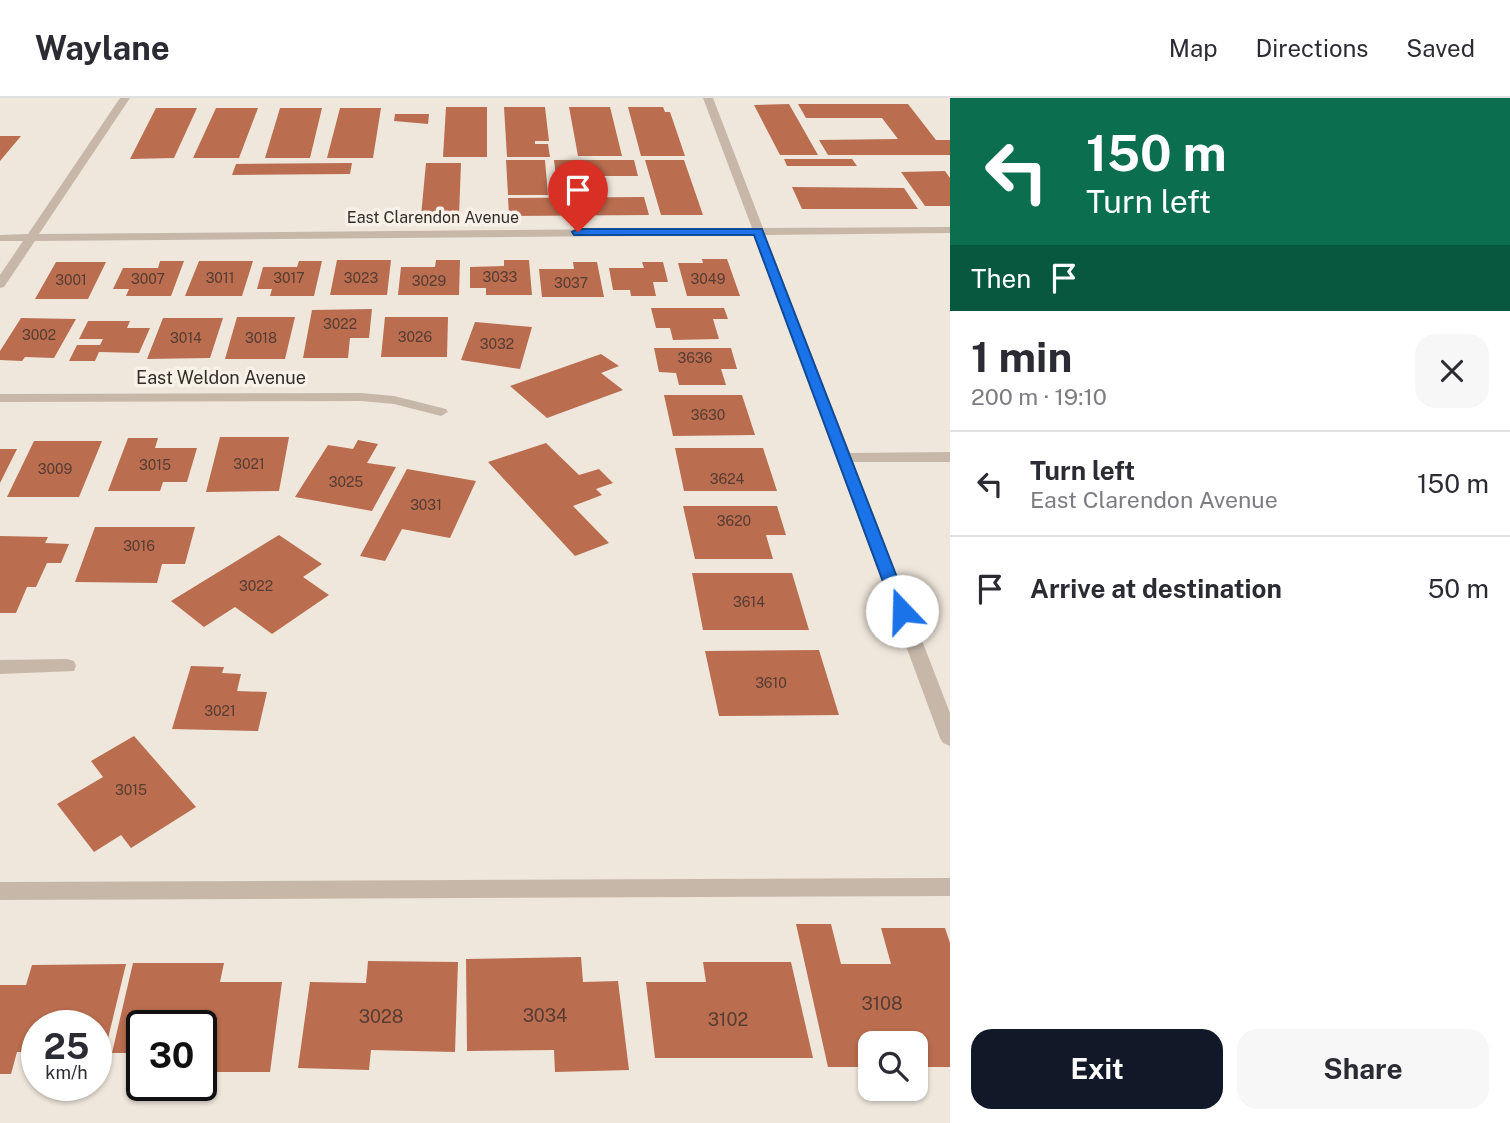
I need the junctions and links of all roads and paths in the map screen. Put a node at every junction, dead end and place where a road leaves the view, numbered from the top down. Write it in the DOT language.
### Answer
graph roads {
  1 [pos="125,98"];
  2 [pos="708,98"];
  3 [pos="950,230"];
  4 [pos="758,232"];
  5 [pos="0,237"];
  6 [pos="30,237"];
  7 [pos="0,284"];
  8 [pos="0,398"];
  9 [pos="441,412"];
  10 [pos="950,457"];
  11 [pos="844,458"];
  12 [pos="67,666"];
  13 [pos="0,667"];
  14 [pos="950,738"];
  15 [pos="950,887"];
  16 [pos="0,891"];
  1 -- 6 [label="street"];
  2 -- 4 [label="street"];
  3 -- 4 [label="street, East Clarendon Avenue"];
  4 -- 6 [label="street, East Clarendon Avenue"];
  4 -- 11 [label="street"];
  5 -- 6 [label="street, East Clarendon Avenue"];
  6 -- 7 [label="street"];
  8 -- 9 [label="street, East Weldon Avenue"];
  10 -- 11 [label="street"];
  11 -- 14 [label="street"];
  12 -- 13 [label="street"];
  15 -- 16 [label="lane"];
}
